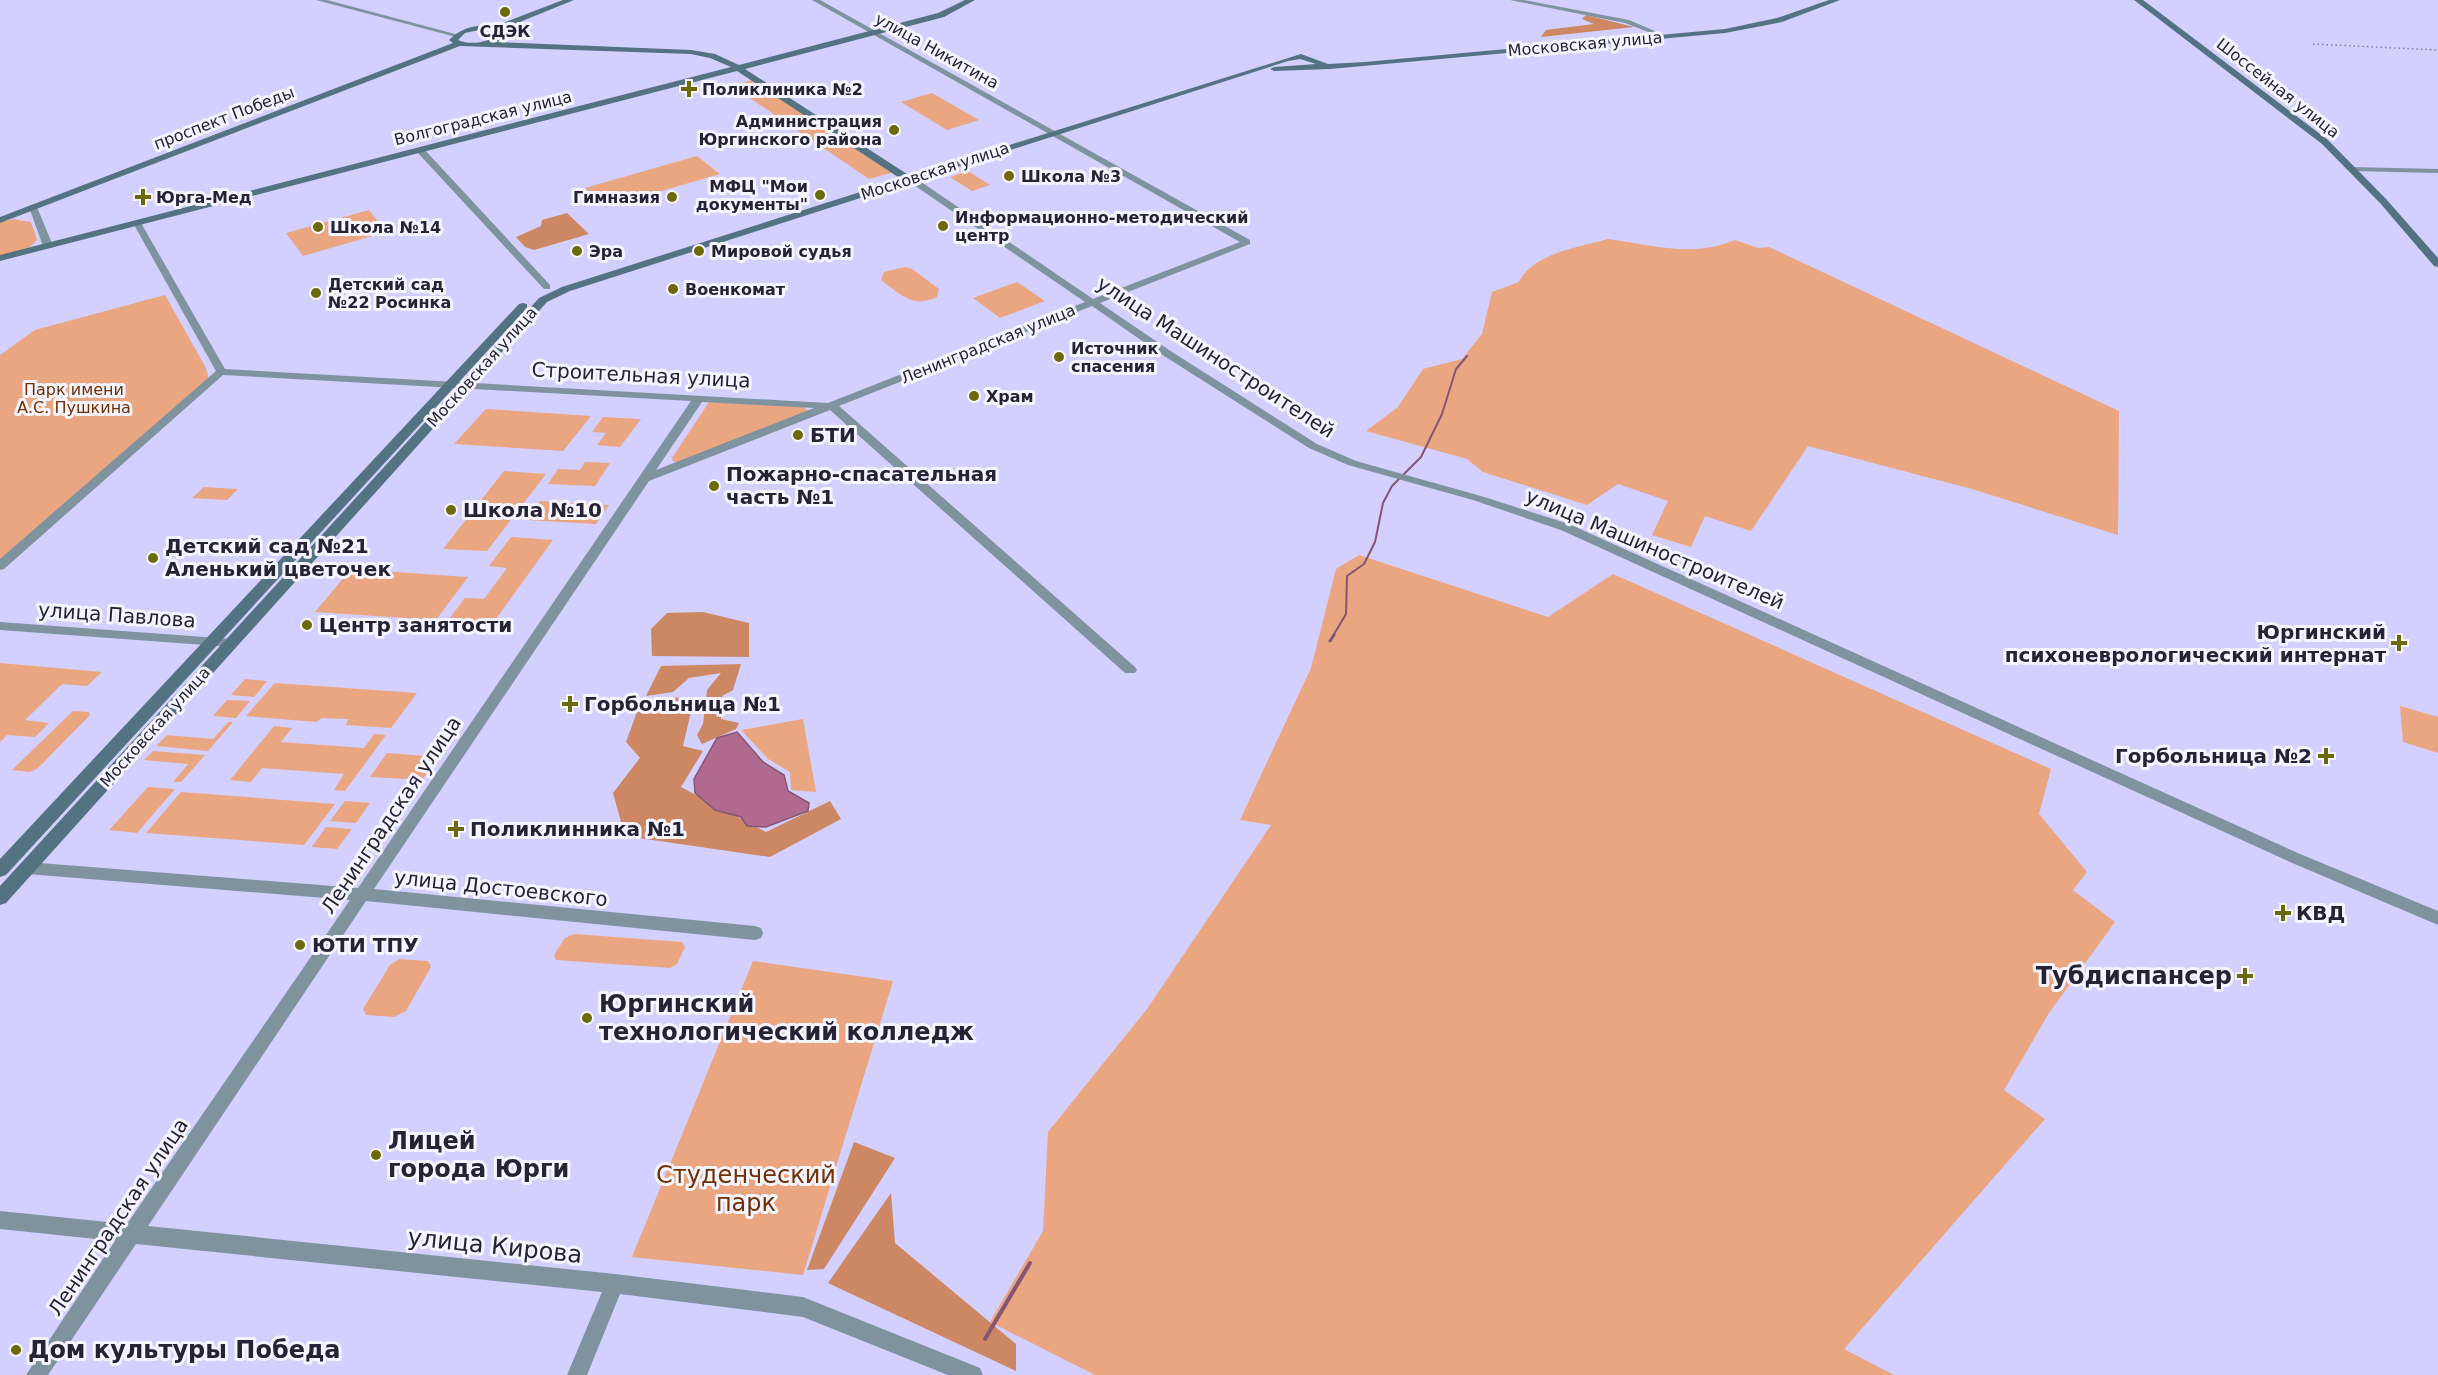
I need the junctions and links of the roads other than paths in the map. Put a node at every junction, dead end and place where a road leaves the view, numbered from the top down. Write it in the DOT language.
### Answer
graph roads {
  1 [pos="319,0"];
  2 [pos="327,0"];
  3 [pos="566,0"];
  4 [pos="570,0"];
  5 [pos="815,0"];
  6 [pos="969,0"];
  7 [pos="1513,0"];
  8 [pos="1836,0"];
  9 [pos="2138,0"];
  10 [pos="496,28"];
  11 [pos="873,32"];
  12 [pos="1666,37"];
  13 [pos="457,38"];
  14 [pos="486,43"];
  15 [pos="1270,64"];
  16 [pos="1317,65"];
  17 [pos="740,67"];
  18 [pos="1279,69"];
  19 [pos="1241,73"];
  20 [pos="1049,131"];
  21 [pos="423,149"];
  22 [pos="2353,169"];
  23 [pos="2438,171"];
  24 [pos="907,177"];
  25 [pos="30,206"];
  26 [pos="0,218"];
  27 [pos="137,224"];
  28 [pos="1246,243"];
  29 [pos="48,245"];
  30 [pos="0,258"];
  31 [pos="2438,264"];
  32 [pos="552,290"];
  33 [pos="1094,302"];
  34 [pos="220,372"];
  35 [pos="448,384"];
  36 [pos="465,384"];
  37 [pos="699,398"];
  38 [pos="831,406"];
  39 [pos="646,478"];
  40 [pos="0,566"];
  41 [pos="0,626"];
  42 [pos="211,641"];
  43 [pos="232,643"];
  44 [pos="1130,670"];
  45 [pos="1,867"];
  46 [pos="27,868"];
  47 [pos="362,895"];
  48 [pos="0,898"];
  49 [pos="2438,918"];
  50 [pos="755,933"];
  51 [pos="0,1220"];
  52 [pos="132,1235"];
  53 [pos="615,1284"];
  54 [pos="36,1375"];
  55 [pos="578,1375"];
  56 [pos="973,1375"];
  1 -- 13 [label="street"];
  2 -- 13 [label="street"];
  3 -- 10 [label="main road"];
  4 -- 10 [label="main road"];
  5 -- 11 [label="street, улица Никитина"];
  6 -- 11 [label="main road"];
  7 -- 12 [label="street"];
  8 -- 12 [label="main road, Московская улица"];
  9 -- 22 [label="main road, Шоссейная улица"];
  10 -- 13 [label="main road"];
  10 -- 14 [label="main road"];
  11 -- 17 [label="main road"];
  11 -- 20 [label="street, улица Никитина"];
  12 -- 16 [label="main road, Московская улица"];
  13 -- 14 [label="main road"];
  13 -- 25 [label="main road"];
  14 -- 17 [label="main road"];
  15 -- 16 [label="main road, Московская улица"];
  15 -- 18 [label="main road"];
  15 -- 19 [label="main road, Московская улица"];
  16 -- 18 [label="main road, Московская улица"];
  17 -- 21 [label="main road, Волгоградская улица"];
  17 -- 24 [label="main road"];
  17 -- 29 [label="main road"];
  18 -- 19 [label="main road, Московская улица"];
  19 -- 20 [label="main road, Московская улица"];
  20 -- 24 [label="main road, Московская улица"];
  20 -- 24 [label="main road, Московская улица"];
  20 -- 28 [label="street, улица Никитина"];
  21 -- 27 [label="main road, Волгоградская улица"];
  21 -- 32 [label="street"];
  22 -- 23 [label="street"];
  22 -- 31 [label="main road, Шоссейная улица"];
  24 -- 32 [label="main road, Московская улица"];
  24 -- 33 [label="street, улица Машиностроителей"];
  25 -- 26 [label="main road"];
  25 -- 29 [label="street"];
  27 -- 29 [label="main road, Волгоградская улица"];
  27 -- 34 [label="street"];
  28 -- 33 [label="street, Ленинградская улица"];
  29 -- 30 [label="main road, Волгоградская улица"];
  32 -- 35 [label="main road, Московская улица"];
  32 -- 36 [label="main road, Московская улица"];
  33 -- 38 [label="street, Ленинградская улица"];
  33 -- 49 [label="street, улица Машиностроителей"];
  34 -- 35 [label="street, Строительная улица"];
  34 -- 40 [label="street"];
  35 -- 36 [label="street, Строительная улица"];
  35 -- 42 [label="main road, Московская улица"];
  36 -- 37 [label="street, Строительная улица"];
  36 -- 43 [label="main road, Московская улица"];
  37 -- 38 [label="street, Строительная улица"];
  37 -- 39 [label="street, Ленинградская улица"];
  38 -- 39 [label="street, Ленинградская улица"];
  38 -- 44 [label="street"];
  39 -- 47 [label="street, Ленинградская улица"];
  41 -- 42 [label="street, улица Павлова"];
  42 -- 43 [label="street, улица Павлова"];
  42 -- 45 [label="main road, Московская улица"];
  43 -- 46 [label="main road, Московская улица"];
  46 -- 47 [label="street, улица Достоевского"];
  46 -- 48 [label="main road, Московская улица"];
  47 -- 50 [label="street, улица Достоевского"];
  47 -- 52 [label="street, Ленинградская улица"];
  51 -- 52 [label="street, улица Кирова"];
  52 -- 53 [label="street, улица Кирова"];
  52 -- 54 [label="street, Ленинградская улица"];
  53 -- 55 [label="street"];
  53 -- 56 [label="street, улица Кирова"];
}
